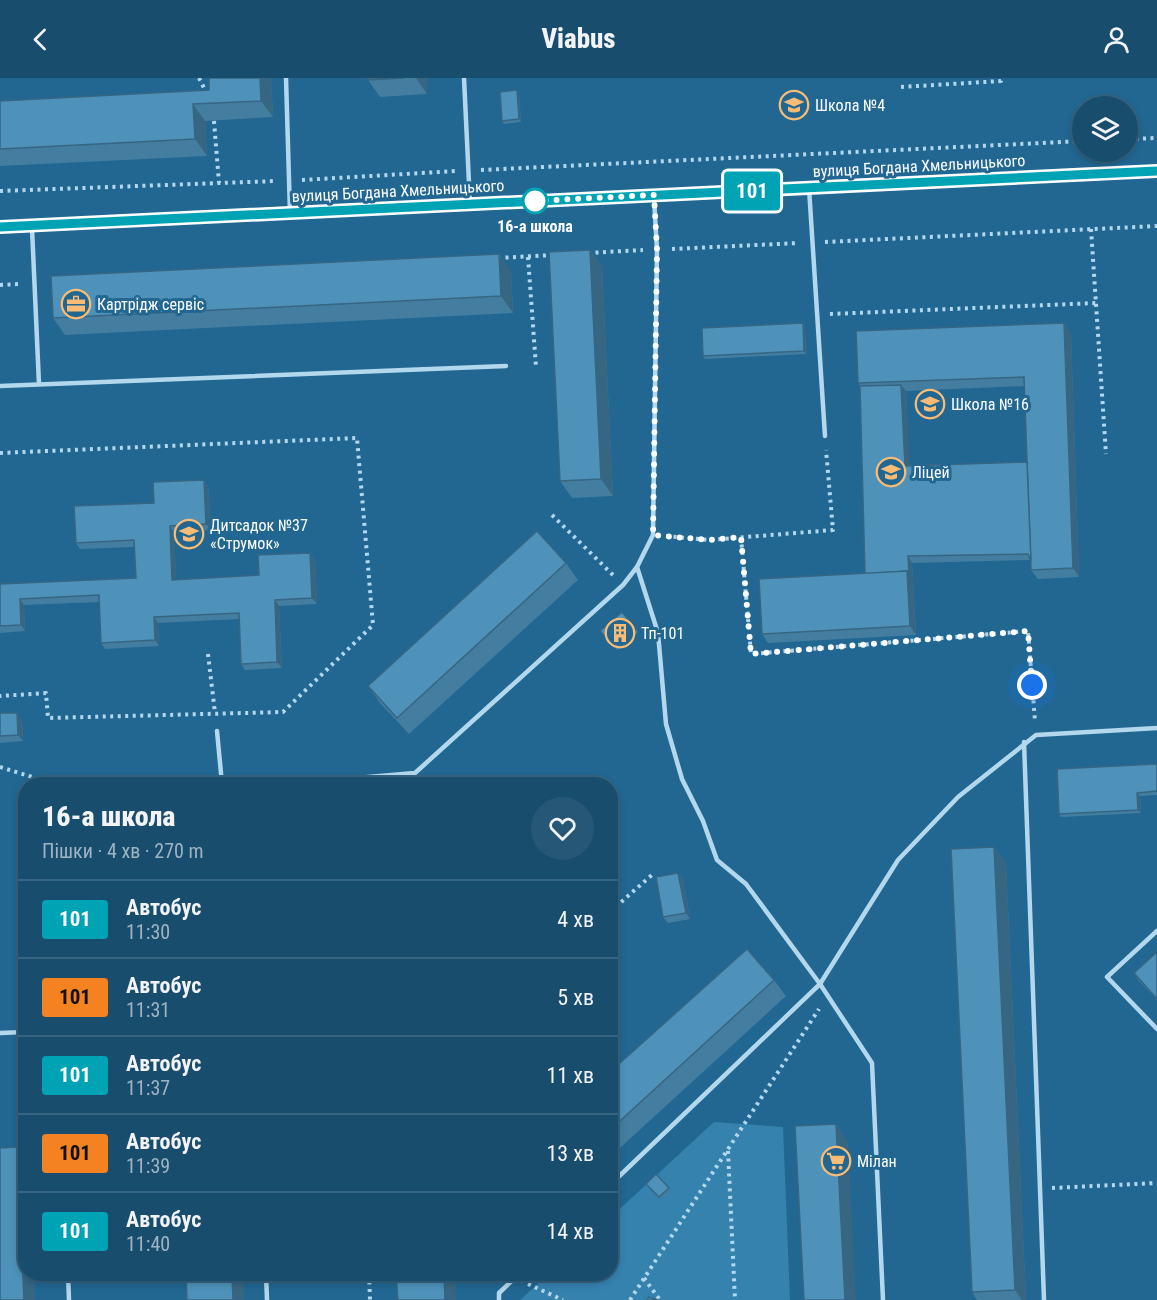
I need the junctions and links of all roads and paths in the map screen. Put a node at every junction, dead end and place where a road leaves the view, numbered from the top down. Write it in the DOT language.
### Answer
graph roads {
  1 [pos="199,78"];
  2 [pos="286,78"];
  3 [pos="464,78"];
  4 [pos="1001,78"];
  5 [pos="901,87"];
  6 [pos="209,98"];
  7 [pos="214,120"];
  8 [pos="1157,138"];
  9 [pos="1138,139"];
  10 [pos="1072,142"];
  11 [pos="469,171"];
  12 [pos="1157,171"];
  13 [pos="289,181"];
  14 [pos="219,183"];
  15 [pos="809,188"];
  16 [pos="0,191"];
  17 [pos="654,195"];
  18 [pos="470,204"];
  19 [pos="290,213"];
  20 [pos="32,225"];
  21 [pos="0,226"];
  22 [pos="1157,226"];
  23 [pos="1091,230"];
  24 [pos="814,242"];
  25 [pos="657,250"];
  26 [pos="587,254"];
  27 [pos="563,255"];
  28 [pos="528,257"];
  29 [pos="493,259"];
  30 [pos="34,283"];
  31 [pos="0,285"];
  32 [pos="1096,303"];
  33 [pos="818,314"];
  34 [pos="506,366"];
  35 [pos="536,367"];
  36 [pos="39,384"];
  37 [pos="0,386"];
  38 [pos="825,436"];
  39 [pos="0,453"];
  40 [pos="1106,454"];
  41 [pos="552,515"];
  42 [pos="653,535"];
  43 [pos="741,537"];
  44 [pos="637,567"];
  45 [pos="624,585"];
  46 [pos="208,654"];
  47 [pos="0,696"];
  48 [pos="215,712"];
  49 [pos="1157,728"];
  50 [pos="217,731"];
  51 [pos="1035,735"];
  52 [pos="1024,742"];
  53 [pos="0,767"];
  54 [pos="32,777"];
  55 [pos="221,777"];
  56 [pos="368,777"];
  57 [pos="654,873"];
  58 [pos="618,905"];
  59 [pos="1157,931"];
  60 [pos="820,984"];
  61 [pos="827,995"];
  62 [pos="1157,1029"];
  63 [pos="18,1032"];
  64 [pos="0,1033"];
  65 [pos="728,1149"];
  66 [pos="618,1177"];
  67 [pos="1157,1183"];
  68 [pos="1040,1188"];
  69 [pos="644,1278"];
  70 [pos="68,1281"];
  71 [pos="266,1281"];
  72 [pos="369,1281"];
  73 [pos="511,1281"];
  74 [pos="528,1281"];
  75 [pos="69,1300"];
  76 [pos="267,1300"];
  77 [pos="370,1300"];
  78 [pos="499,1300"];
  79 [pos="563,1300"];
  80 [pos="630,1300"];
  81 [pos="660,1300"];
  82 [pos="735,1300"];
  83 [pos="883,1300"];
  84 [pos="1044,1300"];
  1 -- 6 [label="path"];
  2 -- 13 [label="lane"];
  3 -- 11 [label="lane"];
  4 -- 5 [label="path"];
  7 -- 14 [label="path"];
  8 -- 9 [label="path"];
  10 -- 11 [label="path"];
  11 -- 13 [label="path"];
  11 -- 18 [label="lane"];
  12 -- 15 [label="street, вулиця Богдана Хмельницького"];
  13 -- 14 [label="path"];
  13 -- 19 [label="lane"];
  14 -- 16 [label="path"];
  15 -- 17 [label="street, вулиця Богдана Хмельницького"];
  15 -- 24 [label="lane"];
  17 -- 18 [label="street, вулиця Богдана Хмельницького"];
  17 -- 25 [label="lane"];
  18 -- 19 [label="street, вулиця Богдана Хмельницького"];
  19 -- 20 [label="street, вулиця Богдана Хмельницького"];
  20 -- 21 [label="street, вулиця Богдана Хмельницького"];
  20 -- 30 [label="lane"];
  22 -- 23 [label="path"];
  23 -- 24 [label="path"];
  23 -- 32 [label="path"];
  24 -- 25 [label="path"];
  24 -- 33 [label="lane"];
  25 -- 26 [label="path"];
  25 -- 42 [label="lane"];
  27 -- 28 [label="path"];
  28 -- 29 [label="path"];
  28 -- 35 [label="path"];
  30 -- 31 [label="path"];
  30 -- 36 [label="lane"];
  32 -- 33 [label="path"];
  32 -- 40 [label="path"];
  33 -- 38 [label="lane"];
  34 -- 36 [label="lane"];
  36 -- 37 [label="lane"];
  38 -- 43 [label="path"];
  39 -- 48 [label="path"];
  41 -- 45 [label="path"];
  42 -- 43 [label="path"];
  42 -- 44 [label="lane"];
  43 -- 51 [label="path"];
  44 -- 45 [label="lane"];
  44 -- 60 [label="lane"];
  45 -- 56 [label="lane"];
  46 -- 48 [label="path"];
  47 -- 48 [label="path"];
  48 -- 50 [label="path"];
  49 -- 51 [label="lane"];
  50 -- 55 [label="lane"];
  51 -- 52 [label="lane"];
  52 -- 60 [label="lane"];
  52 -- 68 [label="lane"];
  53 -- 54 [label="path"];
  57 -- 58 [label="path"];
  59 -- 62 [label="lane"];
  60 -- 61 [label="lane"];
  60 -- 66 [label="lane"];
  61 -- 65 [label="path"];
  61 -- 83 [label="lane"];
  63 -- 64 [label="lane"];
  65 -- 69 [label="path"];
  65 -- 82 [label="path"];
  67 -- 68 [label="path"];
  68 -- 84 [label="lane"];
  69 -- 80 [label="path"];
  69 -- 81 [label="path"];
  70 -- 75 [label="lane"];
  71 -- 76 [label="lane"];
  72 -- 77 [label="path"];
  73 -- 78 [label="lane"];
  74 -- 79 [label="path"];
}
